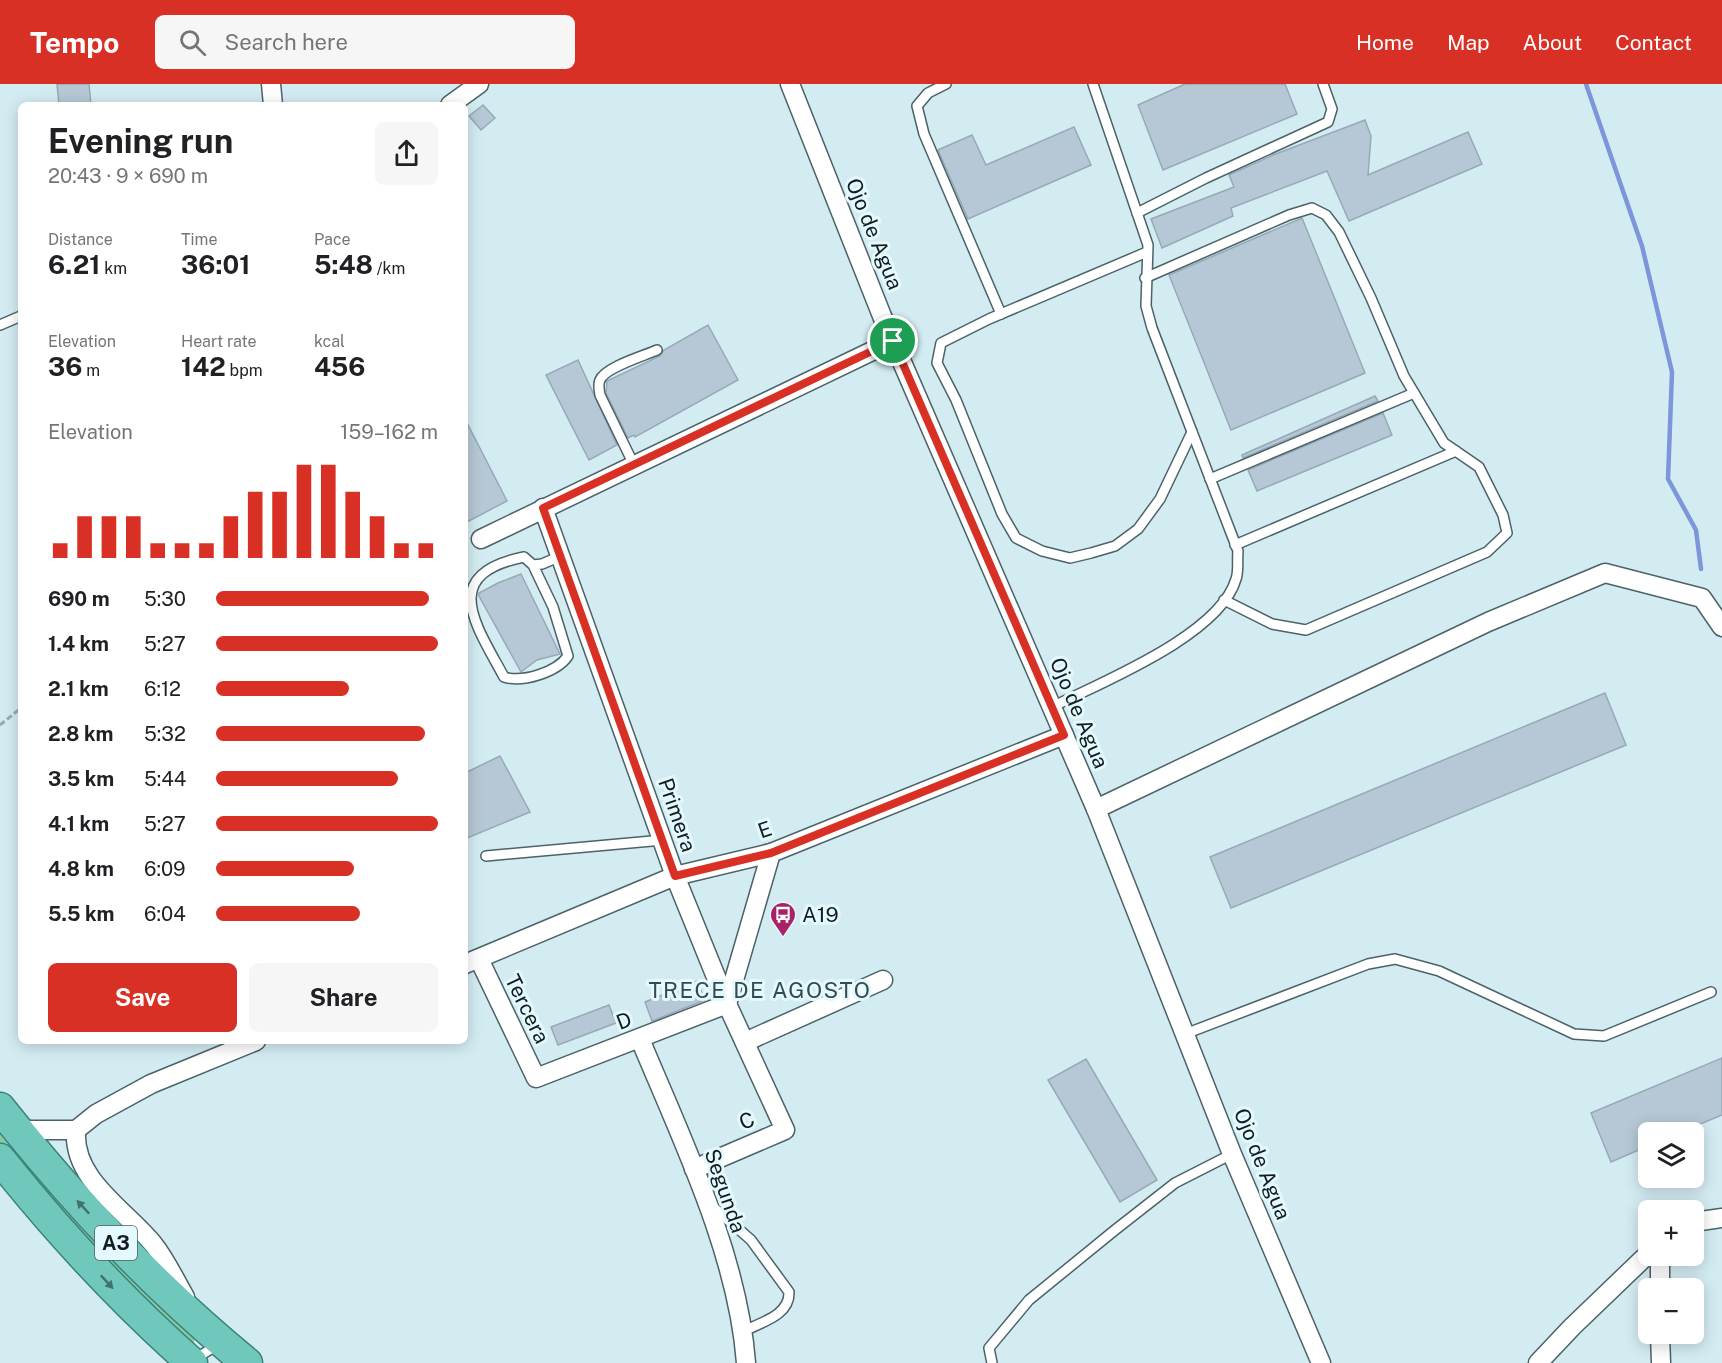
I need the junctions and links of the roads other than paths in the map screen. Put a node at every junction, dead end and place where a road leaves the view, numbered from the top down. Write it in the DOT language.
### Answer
graph roads {
  1 [pos="271,84"];
  2 [pos="479,84"];
  3 [pos="790,84"];
  4 [pos="946,84"];
  5 [pos="1093,84"];
  6 [pos="1323,84"];
  7 [pos="273,102"];
  8 [pos="454,102"];
  9 [pos="1137,213"];
  10 [pos="1147,252"];
  11 [pos="1145,278"];
  12 [pos="1001,314"];
  13 [pos="18,317"];
  14 [pos="0,325"];
  15 [pos="893,341"];
  16 [pos="657,350"];
  17 [pos="1414,393"];
  18 [pos="1192,432"];
  19 [pos="1456,451"];
  20 [pos="634,465"];
  21 [pos="1210,479"];
  22 [pos="543,508"];
  23 [pos="481,539"];
  24 [pos="1235,545"];
  25 [pos="561,556"];
  26 [pos="533,565"];
  27 [pos="1224,600"];
  28 [pos="1722,627"];
  29 [pos="1052,707"];
  30 [pos="1064,735"];
  31 [pos="1096,809"];
  32 [pos="663,840"];
  33 [pos="771,853"];
  34 [pos="486,856"];
  35 [pos="675,876"];
  36 [pos="472,961"];
  37 [pos="883,980"];
  38 [pos="1711,992"];
  39 [pos="727,1004"];
  40 [pos="1185,1034"];
  41 [pos="640,1039"];
  42 [pos="745,1042"];
  43 [pos="249,1044"];
  44 [pos="536,1078"];
  45 [pos="9,1119"];
  46 [pos="76,1130"];
  47 [pos="785,1130"];
  48 [pos="1232,1154"];
  49 [pos="0,1159"];
  50 [pos="694,1169"];
  51 [pos="705,1200"];
  52 [pos="1722,1218"];
  53 [pos="1704,1221"];
  54 [pos="1638,1264"];
  55 [pos="744,1331"];
  56 [pos="212,1335"];
  57 [pos="1660,1344"];
  58 [pos="190,1363"];
  59 [pos="247,1363"];
  60 [pos="747,1363"];
  61 [pos="992,1363"];
  62 [pos="1321,1363"];
  63 [pos="1538,1363"];
  64 [pos="1660,1363"];
  1 -- 7 [label="street"];
  2 -- 8 [label="street"];
  3 -- 15 [label="street, Ojo de Agua"];
  4 -- 12 [label="lane"];
  5 -- 9 [label="lane"];
  6 -- 9 [label="lane"];
  9 -- 10 [label="lane"];
  10 -- 11 [label="lane"];
  10 -- 12 [label="lane"];
  11 -- 17 [label="lane"];
  11 -- 18 [label="lane"];
  12 -- 18 [label="lane"];
  13 -- 14 [label="lane"];
  15 -- 20 [label="street"];
  15 -- 29 [label="street, Ojo de Agua"];
  16 -- 20 [label="lane"];
  17 -- 19 [label="lane"];
  17 -- 21 [label="lane"];
  18 -- 21 [label="lane"];
  19 -- 24 [label="lane"];
  19 -- 27 [label="lane"];
  20 -- 22 [label="street"];
  21 -- 24 [label="lane"];
  22 -- 23 [label="street"];
  22 -- 25 [label="street, Primera"];
  24 -- 27 [label="lane"];
  25 -- 26 [label="lane"];
  25 -- 32 [label="street, Primera"];
  26 -- 26 [label="lane"];
  27 -- 29 [label="lane"];
  28 -- 31 [label="street"];
  29 -- 30 [label="street, Ojo de Agua"];
  30 -- 31 [label="street, Ojo de Agua"];
  30 -- 33 [label="street, E"];
  31 -- 40 [label="street, Ojo de Agua"];
  32 -- 34 [label="lane"];
  32 -- 35 [label="street, Primera"];
  33 -- 35 [label="street, E"];
  33 -- 39 [label="street"];
  35 -- 36 [label="street, E"];
  35 -- 39 [label="street, Primera"];
  36 -- 44 [label="street, Tercera"];
  37 -- 42 [label="street"];
  38 -- 40 [label="lane"];
  39 -- 41 [label="street, D"];
  39 -- 42 [label="street, Primera"];
  40 -- 48 [label="street, Ojo de Agua"];
  41 -- 44 [label="street, D"];
  41 -- 50 [label="street, Segunda"];
  42 -- 47 [label="street, Primera"];
  43 -- 46 [label="street"];
  45 -- 46 [label="street"];
  56 -- 45 [label="highway, A3, one-way"];
  46 -- 56 [label="street"];
  47 -- 50 [label="street, C"];
  48 -- 61 [label="lane"];
  48 -- 62 [label="street, Ojo de Agua"];
  49 -- 58 [label="highway, A3, one-way"];
  50 -- 51 [label="street, Segunda"];
  51 -- 55 [label="street, Segunda"];
  51 -- 55 [label="lane"];
  52 -- 53 [label="street"];
  54 -- 63 [label="street"];
  55 -- 60 [label="street, Segunda"];
  56 -- 58 [label="lane"];
  56 -- 59 [label="highway, A3"];
  57 -- 64 [label="street"];
}
